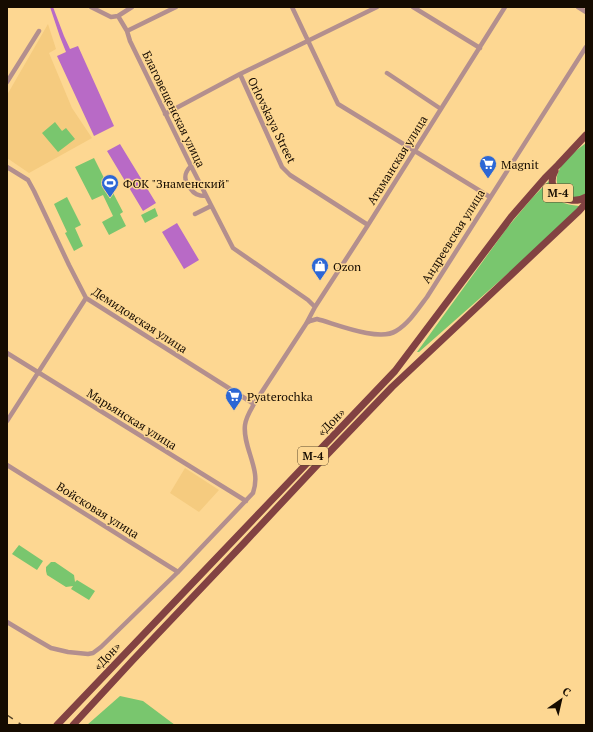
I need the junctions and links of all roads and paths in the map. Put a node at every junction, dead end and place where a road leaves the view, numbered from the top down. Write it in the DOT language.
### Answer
graph roads {
  1 [pos="91,7"];
  2 [pos="132,7"];
  3 [pos="176,7"];
  4 [pos="292,7"];
  5 [pos="377,7"];
  6 [pos="414,7"];
  7 [pos="505,7"];
  8 [pos="578,7"];
  9 [pos="586,12"];
  10 [pos="118,16"];
  11 [pos="39,31"];
  12 [pos="127,31"];
  13 [pos="308,40"];
  14 [pos="586,47"];
  15 [pos="480,48"];
  16 [pos="387,73"];
  17 [pos="240,74"];
  18 [pos="7,82"];
  19 [pos="441,109"];
  20 [pos="165,114"];
  21 [pos="586,135"];
  22 [pos="414,151"];
  23 [pos="558,165"];
  24 [pos="191,166"];
  25 [pos="7,167"];
  26 [pos="186,181"];
  27 [pos="190,188"];
  28 [pos="206,196"];
  29 [pos="490,197"];
  30 [pos="586,197"];
  31 [pos="586,203"];
  32 [pos="211,206"];
  33 [pos="195,214"];
  34 [pos="368,226"];
  35 [pos="86,298"];
  36 [pos="315,308"];
  37 [pos="306,324"];
  38 [pos="7,353"];
  39 [pos="37,372"];
  40 [pos="254,404"];
  41 [pos="7,421"];
  42 [pos="7,465"];
  43 [pos="246,501"];
  44 [pos="178,572"];
  45 [pos="7,622"];
  46 [pos="57,725"];
  47 [pos="73,725"];
  1 -- 10 [label="street"];
  2 -- 10 [label="street"];
  3 -- 12 [label="street"];
  4 -- 13 [label="street"];
  5 -- 13 [label="street"];
  6 -- 15 [label="street"];
  7 -- 15 [label="street, Атаманская улица"];
  8 -- 9 [label="street"];
  10 -- 12 [label="street, Благовещенская улица"];
  11 -- 18 [label="street"];
  12 -- 20 [label="street, Благовещенская улица"];
  13 -- 17 [label="street"];
  13 -- 22 [label="street"];
  14 -- 29 [label="street, Андреевская улица"];
  15 -- 19 [label="street, Атаманская улица"];
  16 -- 19 [label="street"];
  17 -- 20 [label="street"];
  17 -- 34 [label="street, Orlovskaya Street"];
  19 -- 22 [label="street, Атаманская улица"];
  20 -- 24 [label="street, Благовещенская улица"];
  21 -- 23 [label="highway, «Дон» / М-4"];
  22 -- 29 [label="street"];
  22 -- 34 [label="street, Атаманская улица"];
  23 -- 30 [label="highway, М-4"];
  23 -- 46 [label="highway, «Дон» / М-4"];
  24 -- 26 [label="street"];
  24 -- 28 [label="street, Благовещенская улица"];
  25 -- 35 [label="street, Демидовская улица"];
  27 -- 28 [label="street"];
  28 -- 32 [label="street, Благовещенская улица"];
  29 -- 37 [label="street, Андреевская улица"];
  31 -- 47 [label="highway, «Дон» / М-4"];
  32 -- 33 [label="street"];
  32 -- 36 [label="street, Благовещенская улица"];
  34 -- 36 [label="street, Атаманская улица"];
  35 -- 39 [label="street"];
  35 -- 40 [label="street, Демидовская улица"];
  36 -- 37 [label="street, Атаманская улица"];
  37 -- 40 [label="street, Атаманская улица"];
  38 -- 39 [label="street, Марьянская улица"];
  39 -- 41 [label="street"];
  39 -- 43 [label="street, Марьянская улица"];
  40 -- 43 [label="street, Атаманская улица"];
  42 -- 44 [label="street, Войсковая улица"];
  43 -- 44 [label="street, Атаманская улица"];
  44 -- 45 [label="street, Атаманская улица"];
}
